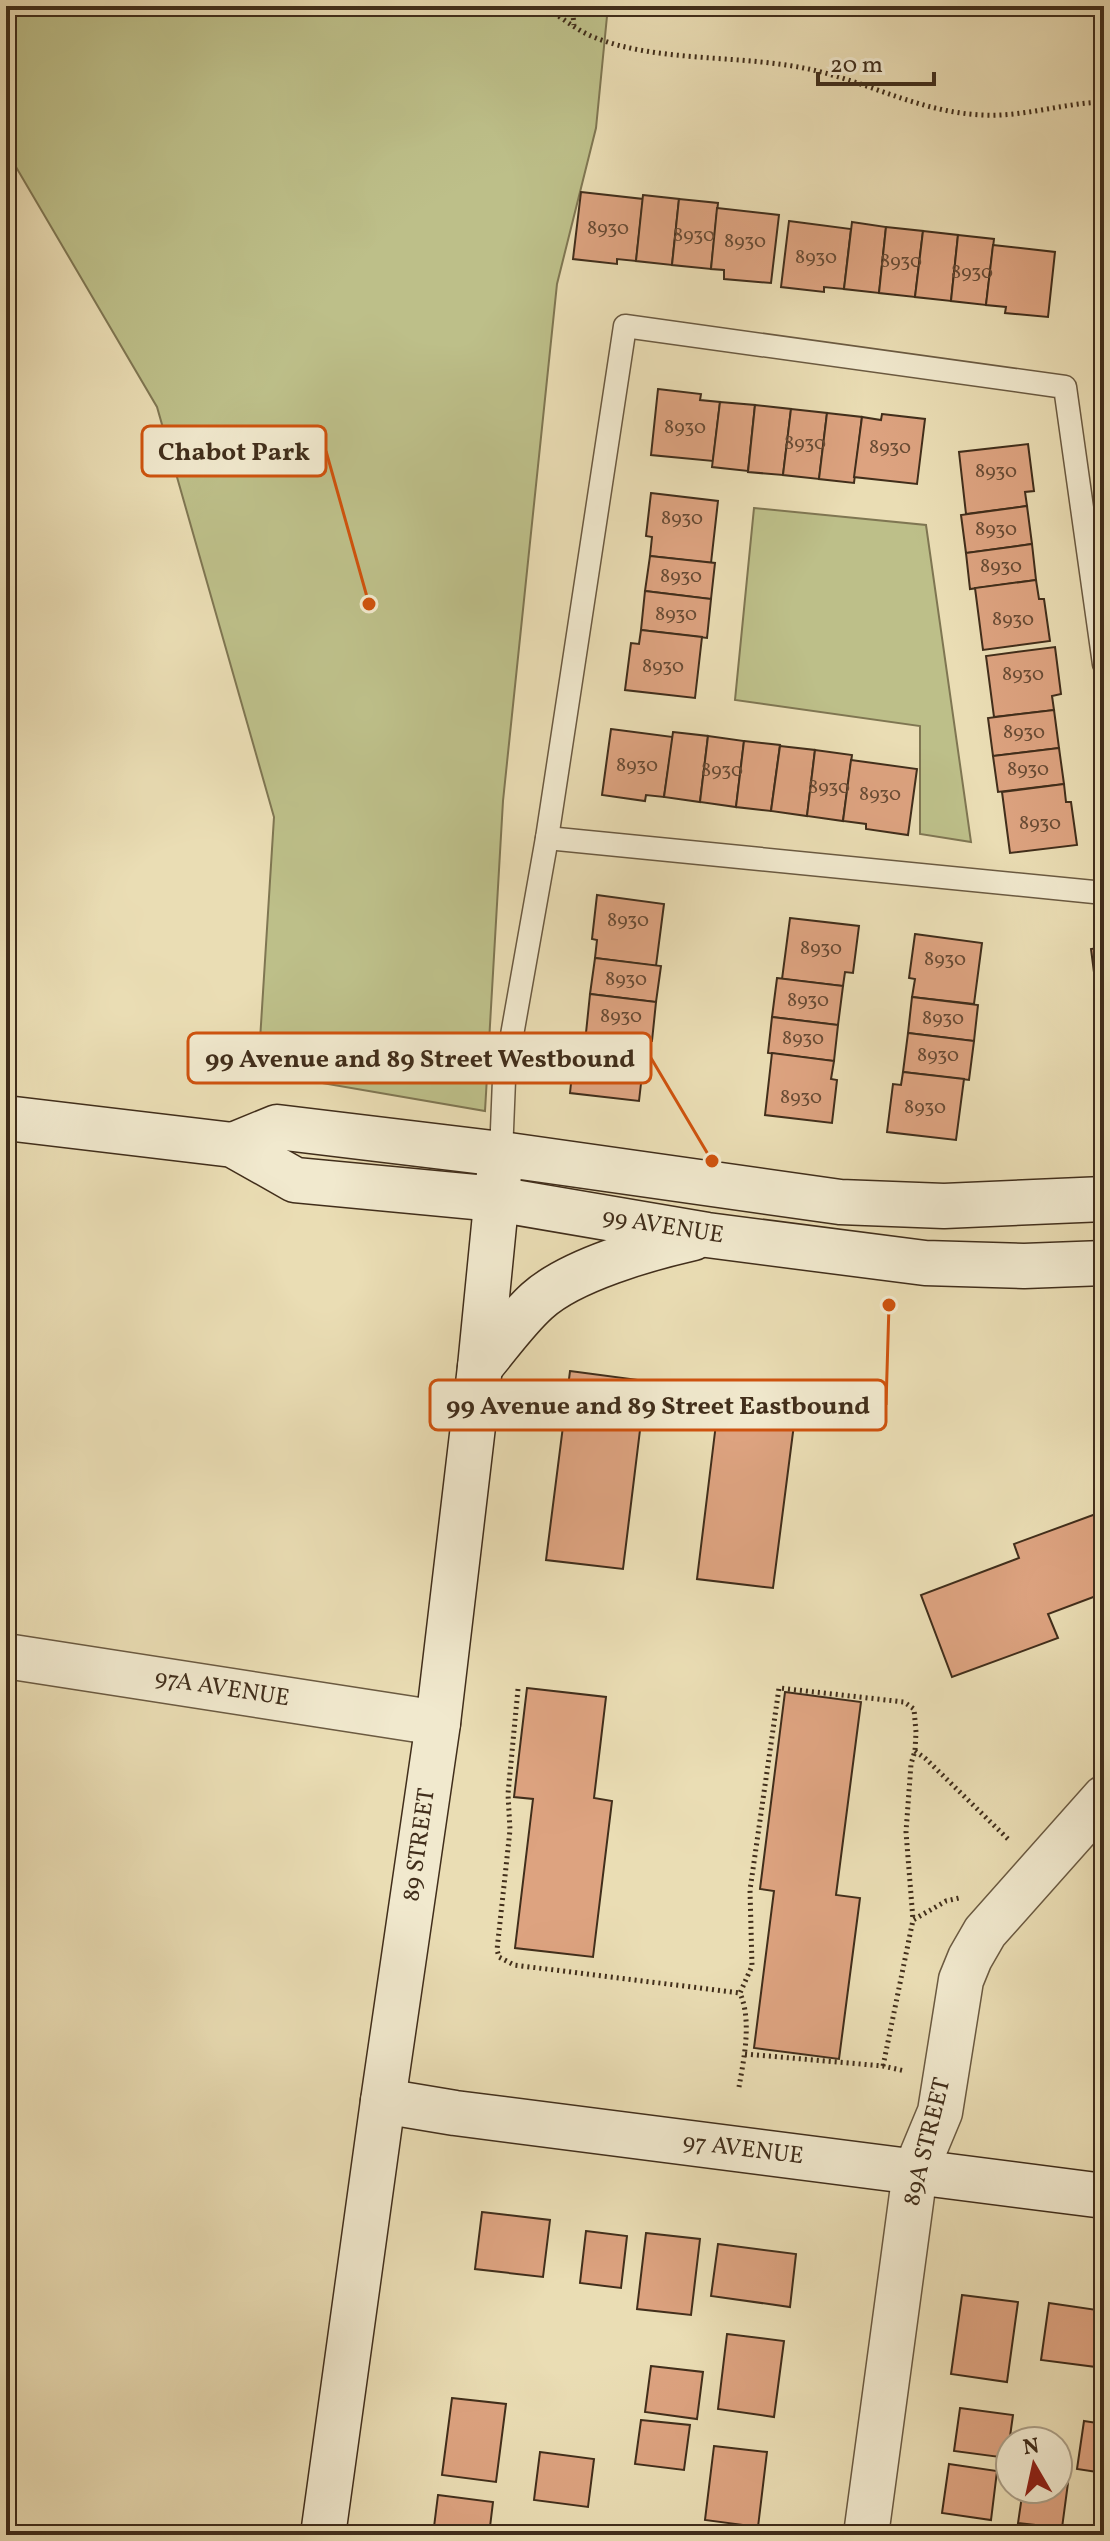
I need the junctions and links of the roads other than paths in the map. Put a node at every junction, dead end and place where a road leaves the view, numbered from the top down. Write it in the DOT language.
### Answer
graph roads {
  1 [pos="1104,664"];
  2 [pos="547,838"];
  3 [pos="1104,893"];
  4 [pos="6,1118"];
  5 [pos="233,1145"];
  6 [pos="501,1154"];
  7 [pos="496,1199"];
  8 [pos="1104,1199"];
  9 [pos="707,1235"];
  10 [pos="1104,1263"];
  11 [pos="480,1367"];
  12 [pos="6,1656"];
  13 [pos="438,1723"];
  14 [pos="1104,1798"];
  15 [pos="383,2101"];
  16 [pos="915,2172"];
  17 [pos="1104,2196"];
  18 [pos="323,2535"];
  19 [pos="866,2535"];
  1 -- 2 [label="lane"];
  2 -- 3 [label="lane"];
  2 -- 6 [label="lane"];
  4 -- 5 [label="street, 99 AVENUE"];
  5 -- 6 [label="street, 99 AVENUE"];
  5 -- 7 [label="street, 99 AVENUE"];
  6 -- 7 [label="street, 89 STREET"];
  6 -- 8 [label="street, 99 AVENUE"];
  7 -- 9 [label="street, 99 AVENUE"];
  7 -- 11 [label="street, 89 STREET"];
  9 -- 10 [label="street, 99 AVENUE"];
  9 -- 11 [label="street"];
  11 -- 13 [label="street, 89 STREET"];
  12 -- 13 [label="street, 97A AVENUE"];
  13 -- 15 [label="street, 89 STREET"];
  14 -- 16 [label="street, 89A STREET"];
  15 -- 16 [label="street, 97 AVENUE"];
  15 -- 18 [label="street, 89 STREET"];
  16 -- 17 [label="street, 97 AVENUE"];
  16 -- 19 [label="street, 89A STREET"];
}
